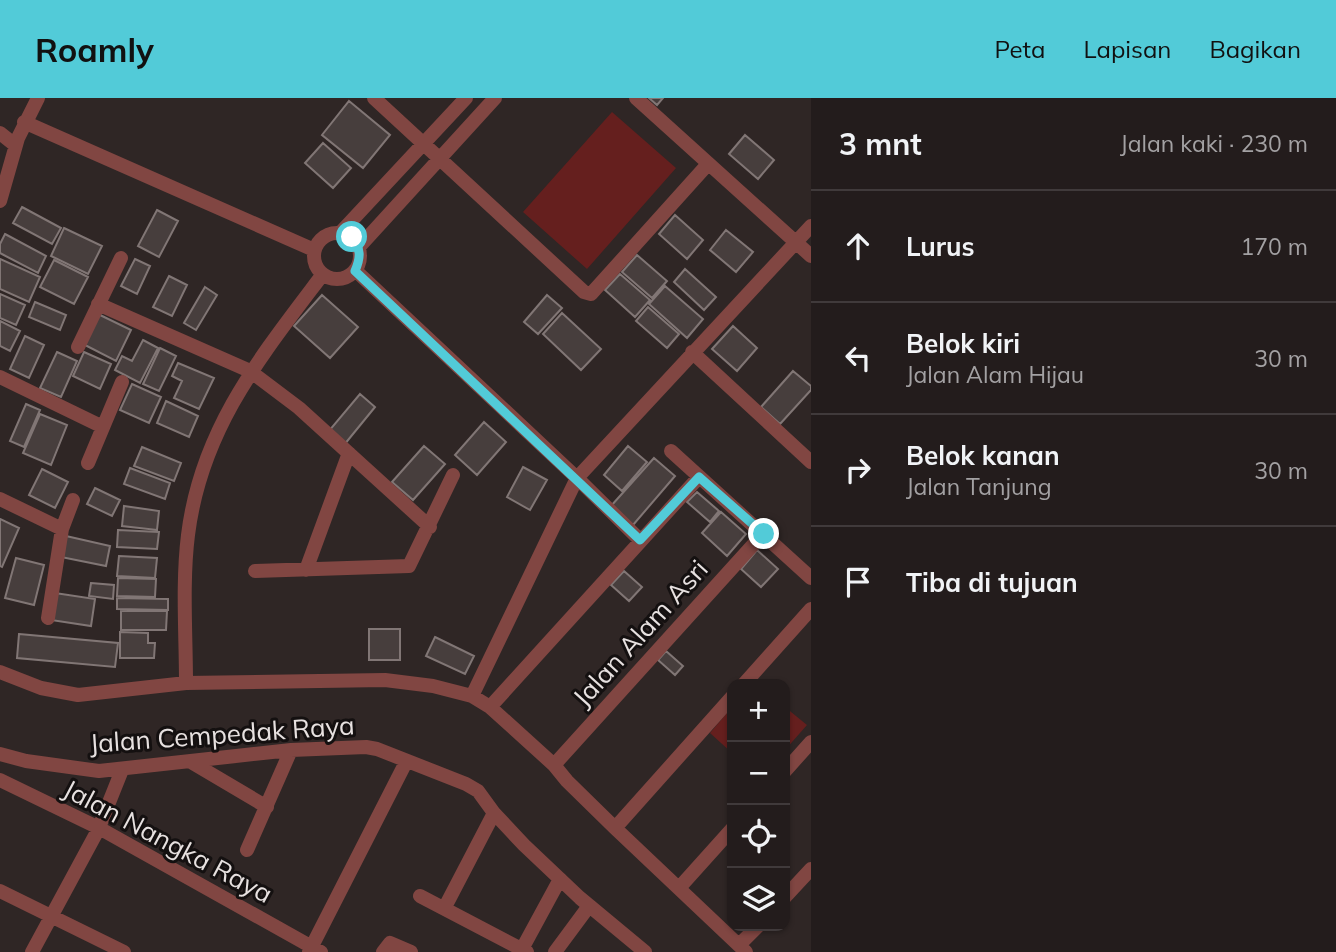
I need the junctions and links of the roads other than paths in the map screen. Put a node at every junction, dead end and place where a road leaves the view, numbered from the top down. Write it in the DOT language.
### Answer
graph roads {
  1 [pos="38,98"];
  2 [pos="374,98"];
  3 [pos="466,98"];
  4 [pos="495,98"];
  5 [pos="636,98"];
  6 [pos="24,122"];
  7 [pos="0,134"];
  8 [pos="15,145"];
  9 [pos="424,145"];
  10 [pos="439,158"];
  11 [pos="708,164"];
  12 [pos="0,201"];
  13 [pos="811,226"];
  14 [pos="341,232"];
  15 [pos="796,242"];
  16 [pos="359,247"];
  17 [pos="314,250"];
  18 [pos="811,256"];
  19 [pos="121,258"];
  20 [pos="355,271"];
  21 [pos="323,274"];
  22 [pos="98,304"];
  23 [pos="78,347"];
  24 [pos="692,352"];
  25 [pos="250,371"];
  26 [pos="0,377"];
  27 [pos="122,382"];
  28 [pos="103,427"];
  29 [pos="671,451"];
  30 [pos="349,453"];
  31 [pos="811,462"];
  32 [pos="88,463"];
  33 [pos="453,475"];
  34 [pos="699,477"];
  35 [pos="577,478"];
  36 [pos="0,499"];
  37 [pos="73,499"];
  38 [pos="430,527"];
  39 [pos="62,529"];
  40 [pos="764,534"];
  41 [pos="640,540"];
  42 [pos="306,570"];
  43 [pos="255,571"];
  44 [pos="811,578"];
  45 [pos="811,609"];
  46 [pos="48,618"];
  47 [pos="0,672"];
  48 [pos="748,679"];
  49 [pos="186,684"];
  50 [pos="472,696"];
  51 [pos="727,703"];
  52 [pos="490,706"];
  53 [pos="811,742"];
  54 [pos="291,750"];
  55 [pos="0,754"];
  56 [pos="191,762"];
  57 [pos="406,762"];
  58 [pos="554,765"];
  59 [pos="790,765"];
  60 [pos="122,770"];
  61 [pos="0,780"];
  62 [pos="267,807"];
  63 [pos="494,813"];
  64 [pos="99,828"];
  65 [pos="615,828"];
  66 [pos="727,834"];
  67 [pos="247,850"];
  68 [pos="811,869"];
  69 [pos="560,879"];
  70 [pos="679,887"];
  71 [pos="0,891"];
  72 [pos="790,892"];
  73 [pos="420,895"];
  74 [pos="589,906"];
  75 [pos="445,907"];
  76 [pos="51,916"];
  77 [pos="755,931"];
  78 [pos="743,948"];
  79 [pos="314,950"];
  80 [pos="524,951"];
  81 [pos="32,952"];
  82 [pos="124,952"];
  83 [pos="383,952"];
  84 [pos="411,952"];
  85 [pos="555,952"];
  86 [pos="645,952"];
  1 -- 6 [label="street"];
  2 -- 9 [label="street"];
  3 -- 9 [label="street"];
  4 -- 10 [label="street"];
  5 -- 11 [label="street"];
  6 -- 8 [label="street"];
  6 -- 17 [label="street"];
  7 -- 8 [label="street"];
  8 -- 12 [label="street"];
  9 -- 10 [label="street"];
  9 -- 14 [label="street"];
  10 -- 11 [label="street"];
  10 -- 16 [label="street"];
  11 -- 15 [label="street"];
  13 -- 15 [label="street"];
  14 -- 16 [label="street"];
  14 -- 17 [label="street"];
  15 -- 18 [label="street"];
  15 -- 24 [label="street"];
  16 -- 20 [label="street"];
  17 -- 21 [label="street"];
  19 -- 22 [label="street"];
  20 -- 21 [label="street"];
  20 -- 35 [label="street"];
  21 -- 25 [label="street"];
  22 -- 23 [label="street"];
  22 -- 25 [label="street"];
  24 -- 31 [label="street"];
  24 -- 35 [label="street"];
  25 -- 30 [label="street"];
  25 -- 49 [label="street"];
  26 -- 28 [label="street"];
  27 -- 28 [label="street"];
  28 -- 32 [label="street"];
  29 -- 34 [label="street"];
  30 -- 38 [label="street"];
  30 -- 42 [label="street"];
  33 -- 38 [label="street"];
  34 -- 40 [label="street"];
  34 -- 41 [label="street"];
  35 -- 41 [label="street"];
  35 -- 50 [label="street"];
  36 -- 39 [label="street"];
  37 -- 39 [label="street"];
  38 -- 42 [label="street"];
  39 -- 46 [label="street"];
  40 -- 44 [label="street"];
  40 -- 58 [label="street, Jalan Alam Asri"];
  41 -- 52 [label="street"];
  42 -- 43 [label="street"];
  45 -- 48 [label="street"];
  47 -- 49 [label="street"];
  49 -- 50 [label="street"];
  50 -- 52 [label="street"];
  51 -- 65 [label="street"];
  52 -- 58 [label="street"];
  53 -- 59 [label="street"];
  54 -- 56 [label="street, Jalan Cempedak Raya"];
  54 -- 57 [label="street, Jalan Cempedak Raya"];
  54 -- 62 [label="street"];
  55 -- 60 [label="street, Jalan Cempedak Raya"];
  56 -- 60 [label="street, Jalan Cempedak Raya"];
  56 -- 62 [label="street"];
  57 -- 63 [label="street, Jalan Cempedak Raya"];
  57 -- 79 [label="street"];
  58 -- 65 [label="street"];
  60 -- 64 [label="street"];
  61 -- 64 [label="street, Jalan Nangka Raya"];
  62 -- 67 [label="street"];
  63 -- 69 [label="street, Jalan Cempedak Raya"];
  63 -- 75 [label="street"];
  64 -- 76 [label="street"];
  64 -- 79 [label="street, Jalan Nangka Raya"];
  65 -- 70 [label="street"];
  66 -- 70 [label="street"];
  68 -- 72 [label="street"];
  69 -- 74 [label="street, Jalan Cempedak Raya"];
  69 -- 80 [label="street"];
  70 -- 78 [label="street"];
  71 -- 76 [label="street"];
  73 -- 75 [label="street"];
  74 -- 85 [label="street"];
  74 -- 86 [label="street, Jalan Cempedak Raya"];
  75 -- 80 [label="street"];
  76 -- 81 [label="street"];
  76 -- 82 [label="street"];
  77 -- 78 [label="street"];
  83 -- 84 [label="street"];
}
